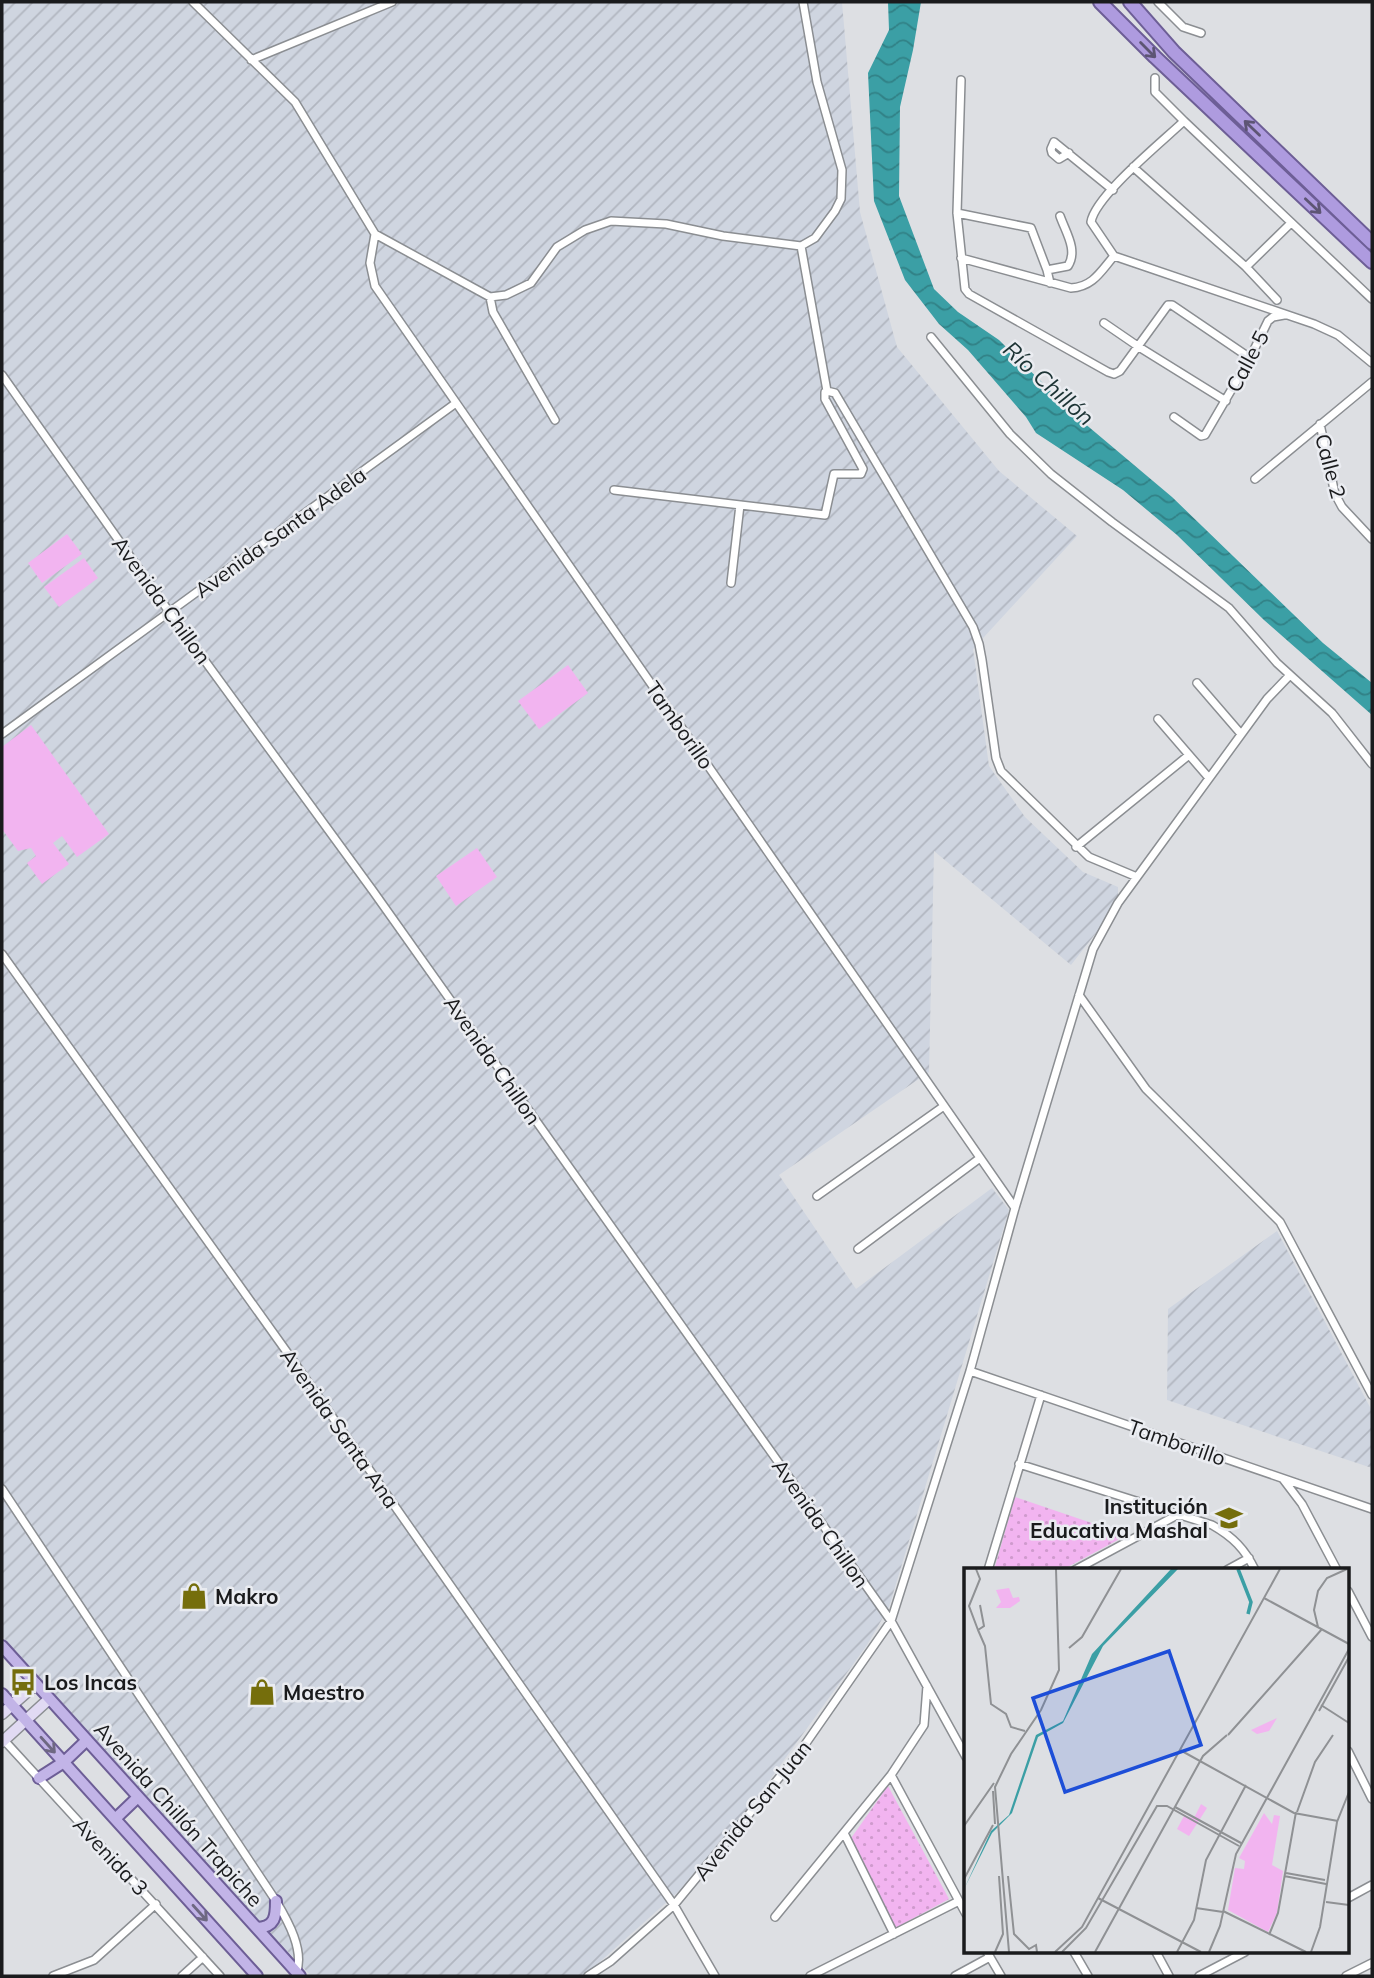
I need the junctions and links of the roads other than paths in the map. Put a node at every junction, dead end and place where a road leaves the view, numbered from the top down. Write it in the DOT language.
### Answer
graph roads {
  1 [pos="193,2"];
  2 [pos="392,2"];
  3 [pos="803,2"];
  4 [pos="1100,2"];
  5 [pos="1130,2"];
  6 [pos="1158,2"];
  7 [pos="1201,33"];
  8 [pos="251,60"];
  9 [pos="1155,78"];
  10 [pos="961,80"];
  11 [pos="1184,121"];
  12 [pos="1069,153"];
  13 [pos="1132,167"];
  14 [pos="1113,190"];
  15 [pos="957,213"];
  16 [pos="1060,216"];
  17 [pos="1291,223"];
  18 [pos="375,234"];
  19 [pos="1372,243"];
  20 [pos="801,246"];
  21 [pos="1114,256"];
  22 [pos="961,258"];
  23 [pos="1372,262"];
  24 [pos="1246,267"];
  25 [pos="1048,270"];
  26 [pos="1050,283"];
  27 [pos="490,297"];
  28 [pos="1372,299"];
  29 [pos="1277,300"];
  30 [pos="1285,314"];
  31 [pos="1104,323"];
  32 [pos="931,337"];
  33 [pos="1139,347"];
  34 [pos="1250,358"];
  35 [pos="1372,363"];
  36 [pos="2,375"];
  37 [pos="1372,382"];
  38 [pos="827,391"];
  39 [pos="1226,401"];
  40 [pos="456,403"];
  41 [pos="1174,417"];
  42 [pos="555,420"];
  43 [pos="1320,424"];
  44 [pos="1255,479"];
  45 [pos="614,490"];
  46 [pos="740,505"];
  47 [pos="1372,539"];
  48 [pos="732,583"];
  49 [pos="170,613"];
  50 [pos="1290,674"];
  51 [pos="1197,683"];
  52 [pos="1158,719"];
  53 [pos="2,734"];
  54 [pos="1241,734"];
  55 [pos="1189,755"];
  56 [pos="1372,764"];
  57 [pos="1209,778"];
  58 [pos="1076,847"];
  59 [pos="1137,877"];
  60 [pos="2,954"];
  61 [pos="1079,995"];
  62 [pos="944,1106"];
  63 [pos="980,1158"];
  64 [pos="817,1196"];
  65 [pos="1015,1208"];
  66 [pos="858,1250"];
  67 [pos="970,1371"];
  68 [pos="1041,1395"];
  69 [pos="1372,1395"];
  70 [pos="1019,1464"];
  71 [pos="1283,1478"];
  72 [pos="2,1489"];
  73 [pos="1372,1509"];
  74 [pos="1179,1514"];
  75 [pos="1249,1558"];
  76 [pos="989,1568"];
  77 [pos="1079,1568"];
  78 [pos="1231,1568"];
  79 [pos="1254,1568"];
  80 [pos="1336,1568"];
  81 [pos="1350,1595"];
  82 [pos="891,1621"];
  83 [pos="1372,1637"];
  84 [pos="2,1646"];
  85 [pos="36,1684"];
  86 [pos="927,1685"];
  87 [pos="2,1694"];
  88 [pos="50,1699"];
  89 [pos="12,1705"];
  90 [pos="2,1714"];
  91 [pos="26,1720"];
  92 [pos="2,1740"];
  93 [pos="87,1740"];
  94 [pos="964,1753"];
  95 [pos="1350,1755"];
  96 [pos="64,1762"];
  97 [pos="891,1775"];
  98 [pos="39,1778"];
  99 [pos="138,1797"];
  100 [pos="1372,1799"];
  101 [pos="115,1819"];
  102 [pos="844,1833"];
  103 [pos="1372,1885"];
  104 [pos="1350,1897"];
  105 [pos="276,1901"];
  106 [pos="959,1901"];
  107 [pos="156,1904"];
  108 [pos="674,1905"];
  109 [pos="964,1910"];
  110 [pos="775,1917"];
  111 [pos="257,1928"];
  112 [pos="894,1934"];
  113 [pos="1075,1954"];
  114 [pos="1157,1954"];
  115 [pos="989,1955"];
  116 [pos="1233,1955"];
  117 [pos="203,1957"];
  118 [pos="1372,1963"];
  119 [pos="297,1975"];
  120 [pos="53,1976"];
  121 [pos="182,1976"];
  122 [pos="220,1976"];
  123 [pos="257,1976"];
  124 [pos="588,1976"];
  125 [pos="715,1976"];
  126 [pos="810,1976"];
  127 [pos="955,1976"];
  128 [pos="1000,1976"];
  129 [pos="1088,1976"];
  130 [pos="1169,1976"];
  131 [pos="1199,1976"];
  132 [pos="1346,1976"];
  1 -- 8 [label="street"];
  2 -- 8 [label="street"];
  3 -- 20 [label="street"];
  4 -- 23 [label="highway, one-way"];
  19 -- 5 [label="highway, one-way"];
  6 -- 7 [label="street"];
  8 -- 18 [label="street"];
  9 -- 11 [label="street"];
  10 -- 15 [label="street"];
  11 -- 13 [label="street"];
  11 -- 17 [label="street"];
  12 -- 14 [label="street"];
  13 -- 14 [label="street"];
  13 -- 24 [label="street"];
  14 -- 21 [label="street"];
  15 -- 22 [label="street"];
  15 -- 25 [label="street"];
  16 -- 25 [label="street"];
  17 -- 24 [label="street"];
  17 -- 28 [label="street"];
  18 -- 27 [label="street"];
  18 -- 40 [label="street, Tamborillo"];
  20 -- 27 [label="street"];
  20 -- 38 [label="street"];
  21 -- 26 [label="street"];
  21 -- 30 [label="street"];
  22 -- 26 [label="street"];
  22 -- 33 [label="street"];
  24 -- 29 [label="street"];
  25 -- 26 [label="street"];
  27 -- 42 [label="street"];
  30 -- 34 [label="street, Calle 5"];
  30 -- 35 [label="street, Calle 5"];
  31 -- 33 [label="street"];
  32 -- 50 [label="street"];
  33 -- 34 [label="street"];
  33 -- 39 [label="street"];
  34 -- 39 [label="street, Calle 5"];
  36 -- 49 [label="street, Avenida Chillon"];
  37 -- 43 [label="street"];
  38 -- 46 [label="street"];
  38 -- 58 [label="street"];
  39 -- 41 [label="street, Calle 5"];
  40 -- 49 [label="street, Avenida Santa Adela"];
  40 -- 62 [label="street, Tamborillo"];
  43 -- 44 [label="street"];
  43 -- 47 [label="street, Calle 2"];
  45 -- 46 [label="street"];
  46 -- 48 [label="street"];
  49 -- 53 [label="street, Avenida Santa Adela"];
  49 -- 82 [label="street, Avenida Chillon"];
  50 -- 54 [label="street, Avenida San Juan"];
  50 -- 56 [label="street"];
  51 -- 54 [label="street"];
  52 -- 55 [label="street"];
  54 -- 57 [label="street, Avenida San Juan"];
  55 -- 57 [label="street"];
  55 -- 58 [label="street"];
  57 -- 59 [label="street, Avenida San Juan"];
  58 -- 59 [label="street"];
  59 -- 61 [label="street, Avenida San Juan"];
  60 -- 108 [label="street, Avenida Santa Ana"];
  61 -- 65 [label="street, Avenida San Juan"];
  61 -- 69 [label="street"];
  62 -- 63 [label="street, Tamborillo"];
  62 -- 64 [label="street"];
  63 -- 65 [label="street, Tamborillo"];
  63 -- 66 [label="street"];
  65 -- 67 [label="street, Avenida San Juan"];
  67 -- 68 [label="street, Tamborillo"];
  67 -- 82 [label="street, Avenida San Juan"];
  68 -- 70 [label="street"];
  68 -- 71 [label="street, Tamborillo"];
  70 -- 74 [label="street"];
  70 -- 76 [label="street"];
  71 -- 73 [label="street, Tamborillo"];
  71 -- 80 [label="street"];
  72 -- 105 [label="street"];
  74 -- 75 [label="street"];
  74 -- 77 [label="street"];
  75 -- 78 [label="street"];
  75 -- 79 [label="street"];
  81 -- 83 [label="street"];
  82 -- 86 [label="street, Avenida Chillon"];
  82 -- 108 [label="street, Avenida San Juan"];
  84 -- 85 [label="main road, Avenida Chillón Trapiche"];
  85 -- 88 [label="main road, Avenida Chillón Trapiche"];
  85 -- 89 [label="main road"];
  86 -- 94 [label="street, Avenida Chillon"];
  86 -- 97 [label="street"];
  87 -- 89 [label="main road"];
  88 -- 91 [label="main road"];
  88 -- 93 [label="main road, Avenida Chillón Trapiche"];
  89 -- 90 [label="main road"];
  89 -- 91 [label="main road"];
  91 -- 92 [label="main road"];
  91 -- 96 [label="main road, one-way"];
  92 -- 98 [label="street, Avenida 3"];
  93 -- 96 [label="main road"];
  93 -- 99 [label="main road, Avenida Chillón Trapiche"];
  95 -- 100 [label="street"];
  96 -- 98 [label="main road"];
  96 -- 101 [label="main road"];
  97 -- 102 [label="street"];
  97 -- 106 [label="street"];
  98 -- 107 [label="street, Avenida 3"];
  99 -- 101 [label="main road"];
  99 -- 111 [label="main road, Avenida Chillón Trapiche"];
  101 -- 123 [label="main road, one-way"];
  102 -- 110 [label="street"];
  102 -- 112 [label="street"];
  103 -- 104 [label="street"];
  105 -- 111 [label="main road"];
  105 -- 119 [label="street"];
  106 -- 109 [label="street"];
  106 -- 112 [label="street"];
  107 -- 117 [label="street, Avenida 3"];
  107 -- 120 [label="street"];
  108 -- 124 [label="street, Avenida San Juan"];
  108 -- 125 [label="street, Avenida Santa Ana"];
  111 -- 119 [label="main road, Avenida Chillón Trapiche"];
  112 -- 126 [label="street"];
  113 -- 129 [label="street"];
  114 -- 130 [label="street"];
  115 -- 127 [label="street"];
  115 -- 128 [label="street"];
  116 -- 131 [label="street"];
  117 -- 121 [label="street"];
  117 -- 122 [label="street, Avenida 3"];
  118 -- 132 [label="street"];
}
